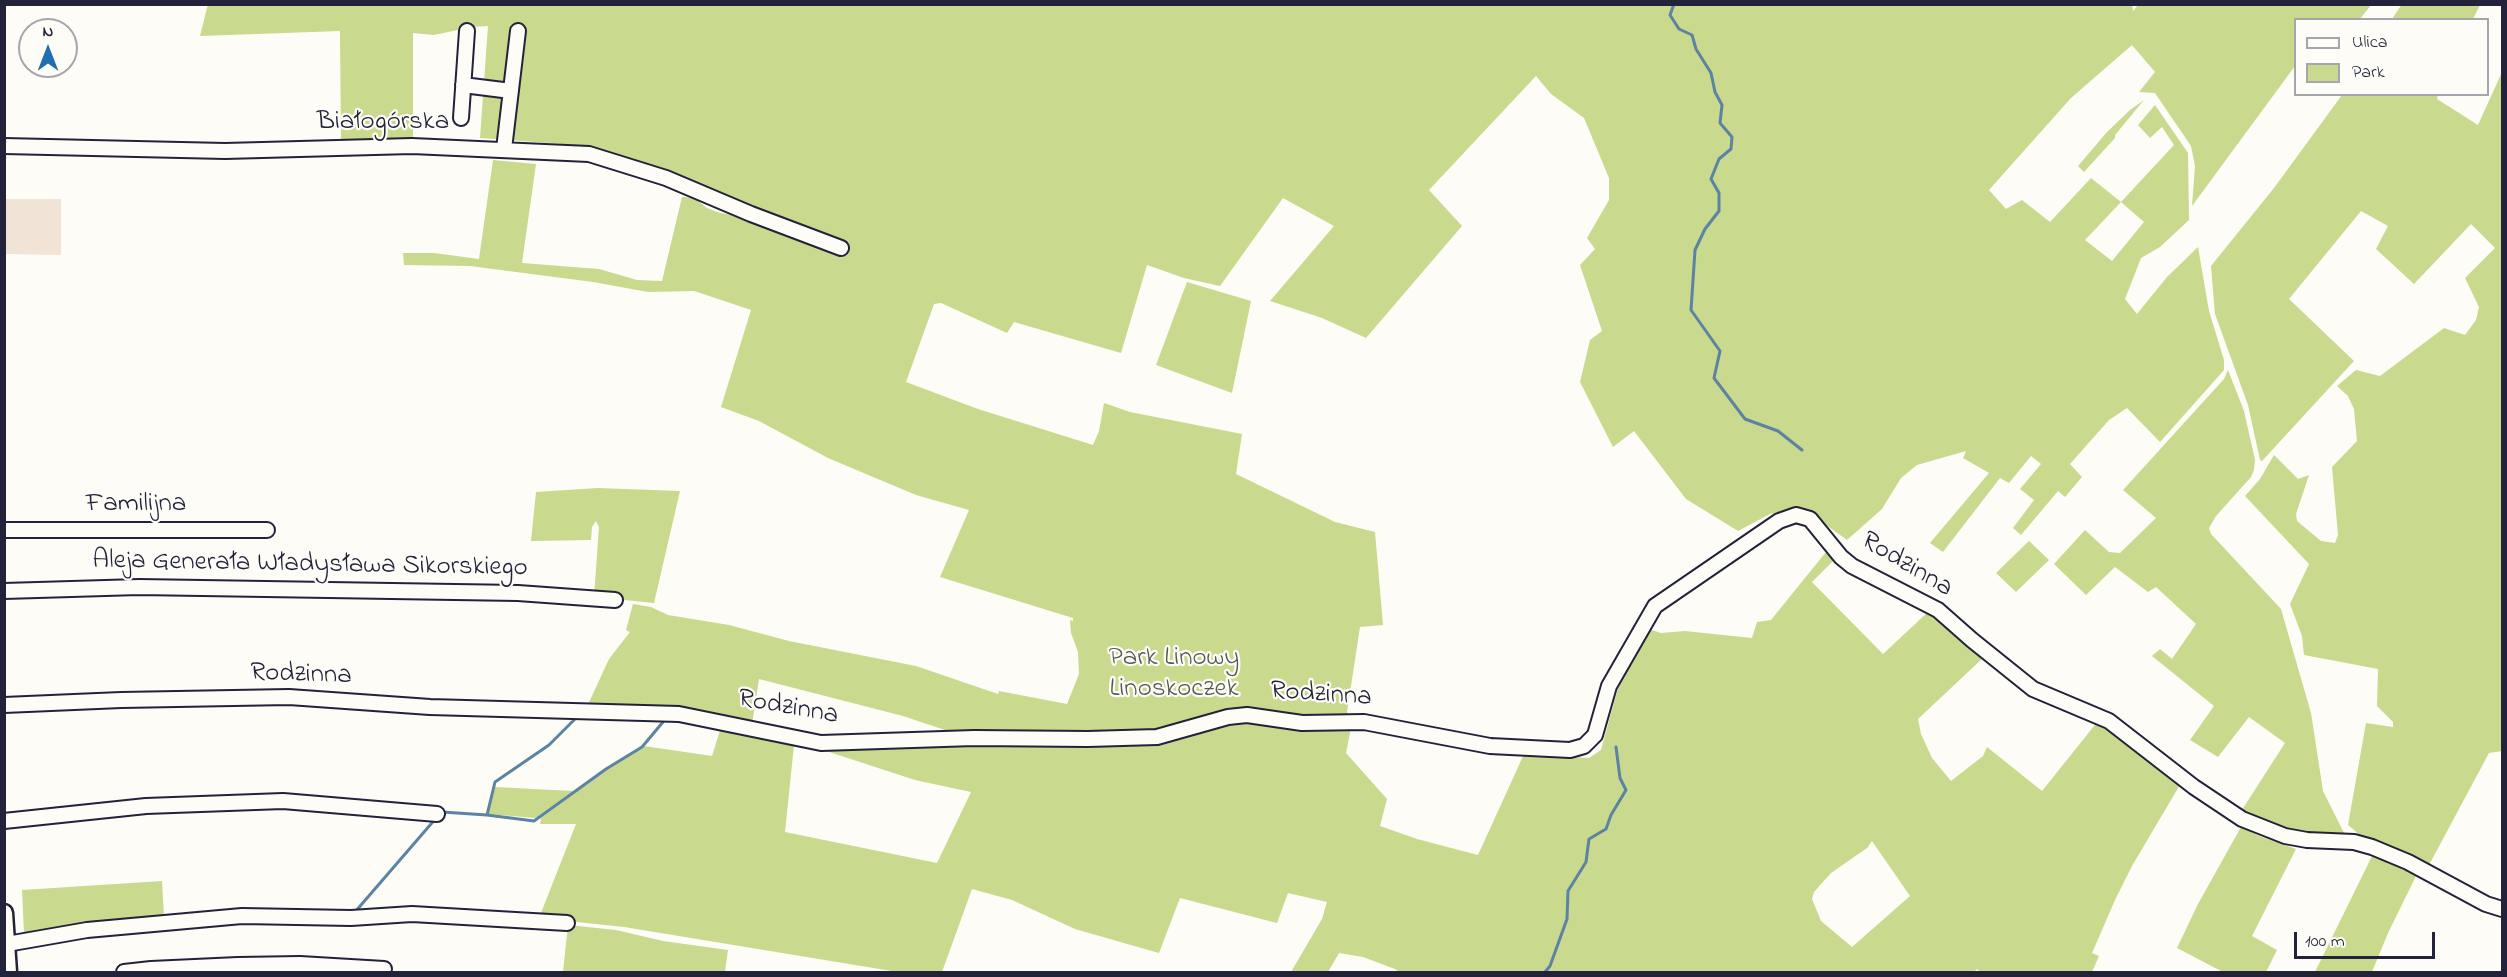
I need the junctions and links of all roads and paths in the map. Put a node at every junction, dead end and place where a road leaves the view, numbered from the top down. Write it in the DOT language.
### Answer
graph roads {
  1 [pos="467,31"];
  2 [pos="518,31"];
  3 [pos="463,85"];
  4 [pos="511,91"];
  5 [pos="461,118"];
  6 [pos="4,146"];
  7 [pos="504,149"];
  8 [pos="840,248"];
  9 [pos="4,530"];
  10 [pos="267,530"];
  11 [pos="4,591"];
  12 [pos="615,600"];
  13 [pos="4,705"];
  14 [pos="437,814"];
  15 [pos="4,821"];
  16 [pos="2502,909"];
  17 [pos="4,914"];
  18 [pos="567,923"];
  19 [pos="7,944"];
  20 [pos="384,969"];
  21 [pos="8,972"];
  22 [pos="124,972"];
  1 -- 3 [label="street"];
  2 -- 4 [label="street"];
  3 -- 4 [label="street"];
  3 -- 5 [label="street"];
  4 -- 7 [label="street"];
  6 -- 7 [label="street, Białogórska"];
  7 -- 8 [label="street, Białogórska"];
  9 -- 10 [label="street, Familijna"];
  11 -- 12 [label="street, Aleja Generała Władysława Sikorskiego"];
  13 -- 16 [label="street, Rodzinna"];
  14 -- 15 [label="street"];
  17 -- 19 [label="main road"];
  18 -- 19 [label="street"];
  19 -- 21 [label="main road"];
  20 -- 22 [label="street"];
}
